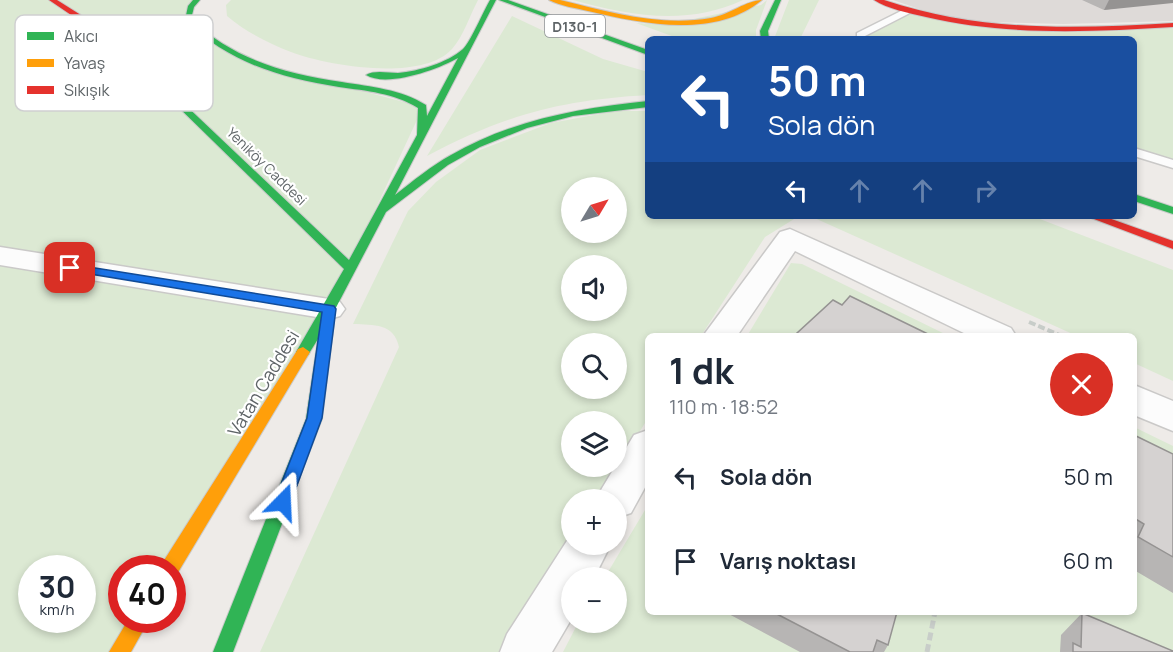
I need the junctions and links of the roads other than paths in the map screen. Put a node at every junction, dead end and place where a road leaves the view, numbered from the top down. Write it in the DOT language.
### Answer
graph roads {
  1 [pos="52,0"];
  2 [pos="197,0"];
  3 [pos="492,0"];
  4 [pos="502,0"];
  5 [pos="546,0"];
  6 [pos="552,0"];
  7 [pos="759,0"];
  8 [pos="778,0"];
  9 [pos="877,0"];
  10 [pos="531,11"];
  11 [pos="905,12"];
  12 [pos="75,15"];
  13 [pos="188,15"];
  14 [pos="1173,25"];
  15 [pos="648,35"];
  16 [pos="765,36"];
  17 [pos="860,36"];
  18 [pos="213,42"];
  19 [pos="578,43"];
  20 [pos="467,45"];
  21 [pos="645,52"];
  22 [pos="299,62"];
  23 [pos="645,104"];
  24 [pos="186,111"];
  25 [pos="422,134"];
  26 [pos="1137,153"];
  27 [pos="1173,164"];
  28 [pos="1137,198"];
  29 [pos="1137,206"];
  30 [pos="380,211"];
  31 [pos="1173,211"];
  32 [pos="1100,219"];
  33 [pos="1173,219"];
  34 [pos="1173,246"];
  35 [pos="0,256"];
  36 [pos="348,266"];
  37 [pos="329,309"];
  38 [pos="722,333"];
  39 [pos="993,333"];
  40 [pos="1137,400"];
  41 [pos="1173,417"];
  42 [pos="645,451"];
  43 [pos="623,489"];
  44 [pos="178,555"];
  45 [pos="582,555"];
  46 [pos="131,633"];
  47 [pos="119,652"];
  48 [pos="224,652"];
  49 [pos="525,652"];
  1 -- 12 [label="main road, Yeniköy Caddesi"];
  2 -- 13 [label="main road"];
  3 -- 20 [label="main road"];
  4 -- 10 [label="main road, D130-1"];
  5 -- 15 [label="main road, D130-1"];
  6 -- 7 [label="main road"];
  8 -- 16 [label="main road"];
  9 -- 11 [label="main road"];
  10 -- 19 [label="main road"];
  10 -- 21 [label="main road, D130-1"];
  11 -- 14 [label="main road"];
  11 -- 17 [label="lane"];
  18 -- 25 [label="main road"];
  20 -- 22 [label="main road"];
  20 -- 25 [label="main road"];
  23 -- 30 [label="main road"];
  24 -- 36 [label="main road, Yeniköy Caddesi"];
  25 -- 30 [label="main road"];
  26 -- 27 [label="lane"];
  28 -- 31 [label="main road"];
  29 -- 33 [label="main road"];
  30 -- 36 [label="main road"];
  32 -- 34 [label="main road"];
  35 -- 37 [label="street"];
  36 -- 37 [label="main road"];
  37 -- 44 [label="main road, Vatan Caddesi"];
  37 -- 48 [label="main road, Vatan Caddesi"];
  38 -- 39 [label="street"];
  40 -- 41 [label="street"];
  42 -- 43 [label="street"];
  45 -- 49 [label="street"];
  46 -- 47 [label="main road"];
}
